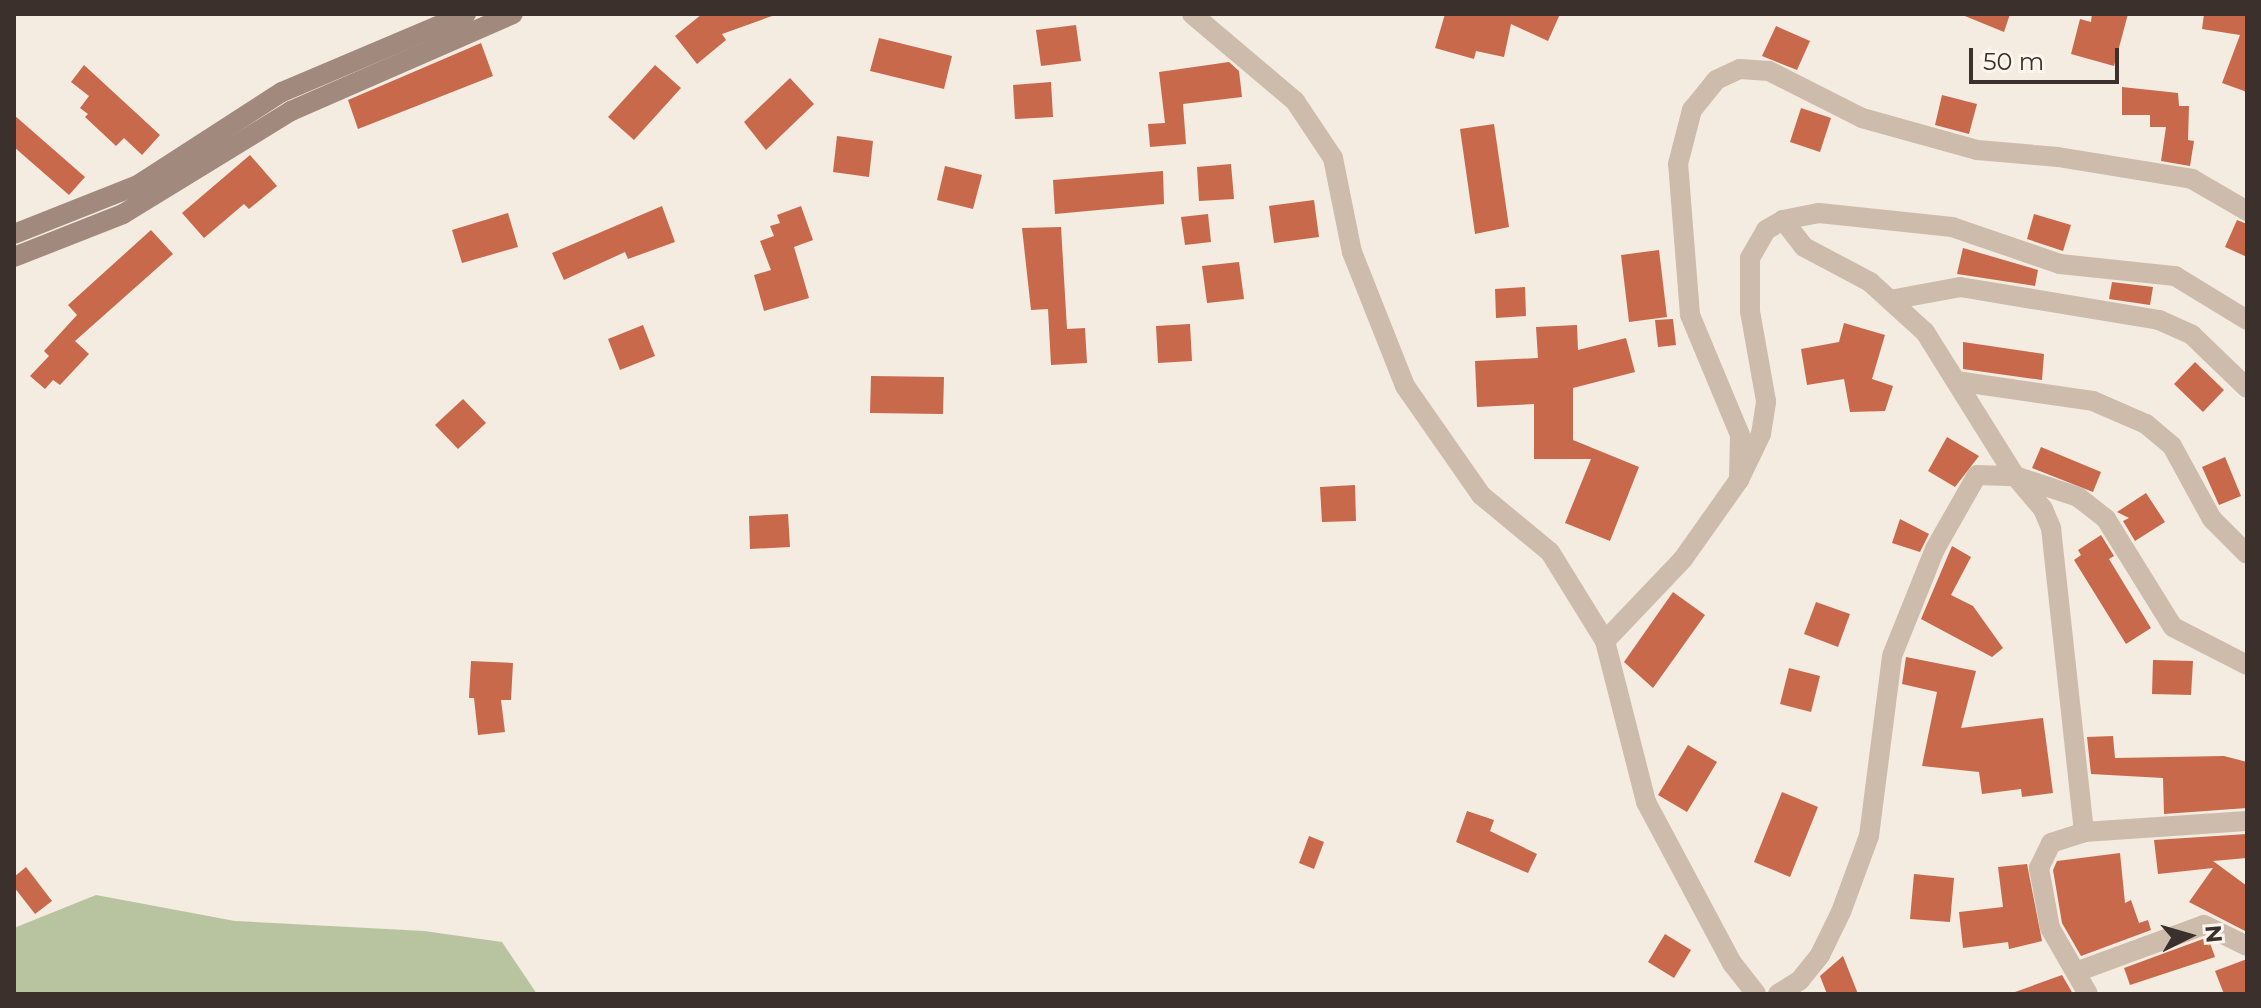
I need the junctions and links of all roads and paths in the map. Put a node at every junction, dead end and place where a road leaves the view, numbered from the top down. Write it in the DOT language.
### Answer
graph roads {
  1 [pos="466,14"];
  2 [pos="513,14"];
  3 [pos="1192,14"];
  4 [pos="2247,211"];
  5 [pos="1783,220"];
  6 [pos="14,234"];
  7 [pos="14,257"];
  8 [pos="1890,300"];
  9 [pos="2247,320"];
  10 [pos="1956,381"];
  11 [pos="2247,388"];
  12 [pos="2015,476"];
  13 [pos="1739,480"];
  14 [pos="2247,554"];
  15 [pos="1605,641"];
  16 [pos="2247,665"];
  17 [pos="2247,821"];
  18 [pos="2084,832"];
  19 [pos="2247,946"];
  20 [pos="2076,972"];
  21 [pos="1756,994"];
  22 [pos="1778,994"];
  23 [pos="2088,994"];
  1 -- 6 [label="street"];
  2 -- 7 [label="street"];
  3 -- 15 [label="street"];
  4 -- 13 [label="street"];
  5 -- 8 [label="street"];
  5 -- 9 [label="street"];
  5 -- 13 [label="street"];
  8 -- 10 [label="street"];
  8 -- 11 [label="street"];
  10 -- 12 [label="street"];
  10 -- 14 [label="street"];
  12 -- 16 [label="street"];
  12 -- 18 [label="street"];
  12 -- 22 [label="street"];
  13 -- 15 [label="street"];
  15 -- 21 [label="street"];
  17 -- 18 [label="street"];
  18 -- 20 [label="street"];
  19 -- 20 [label="street"];
  20 -- 23 [label="street"];
}
